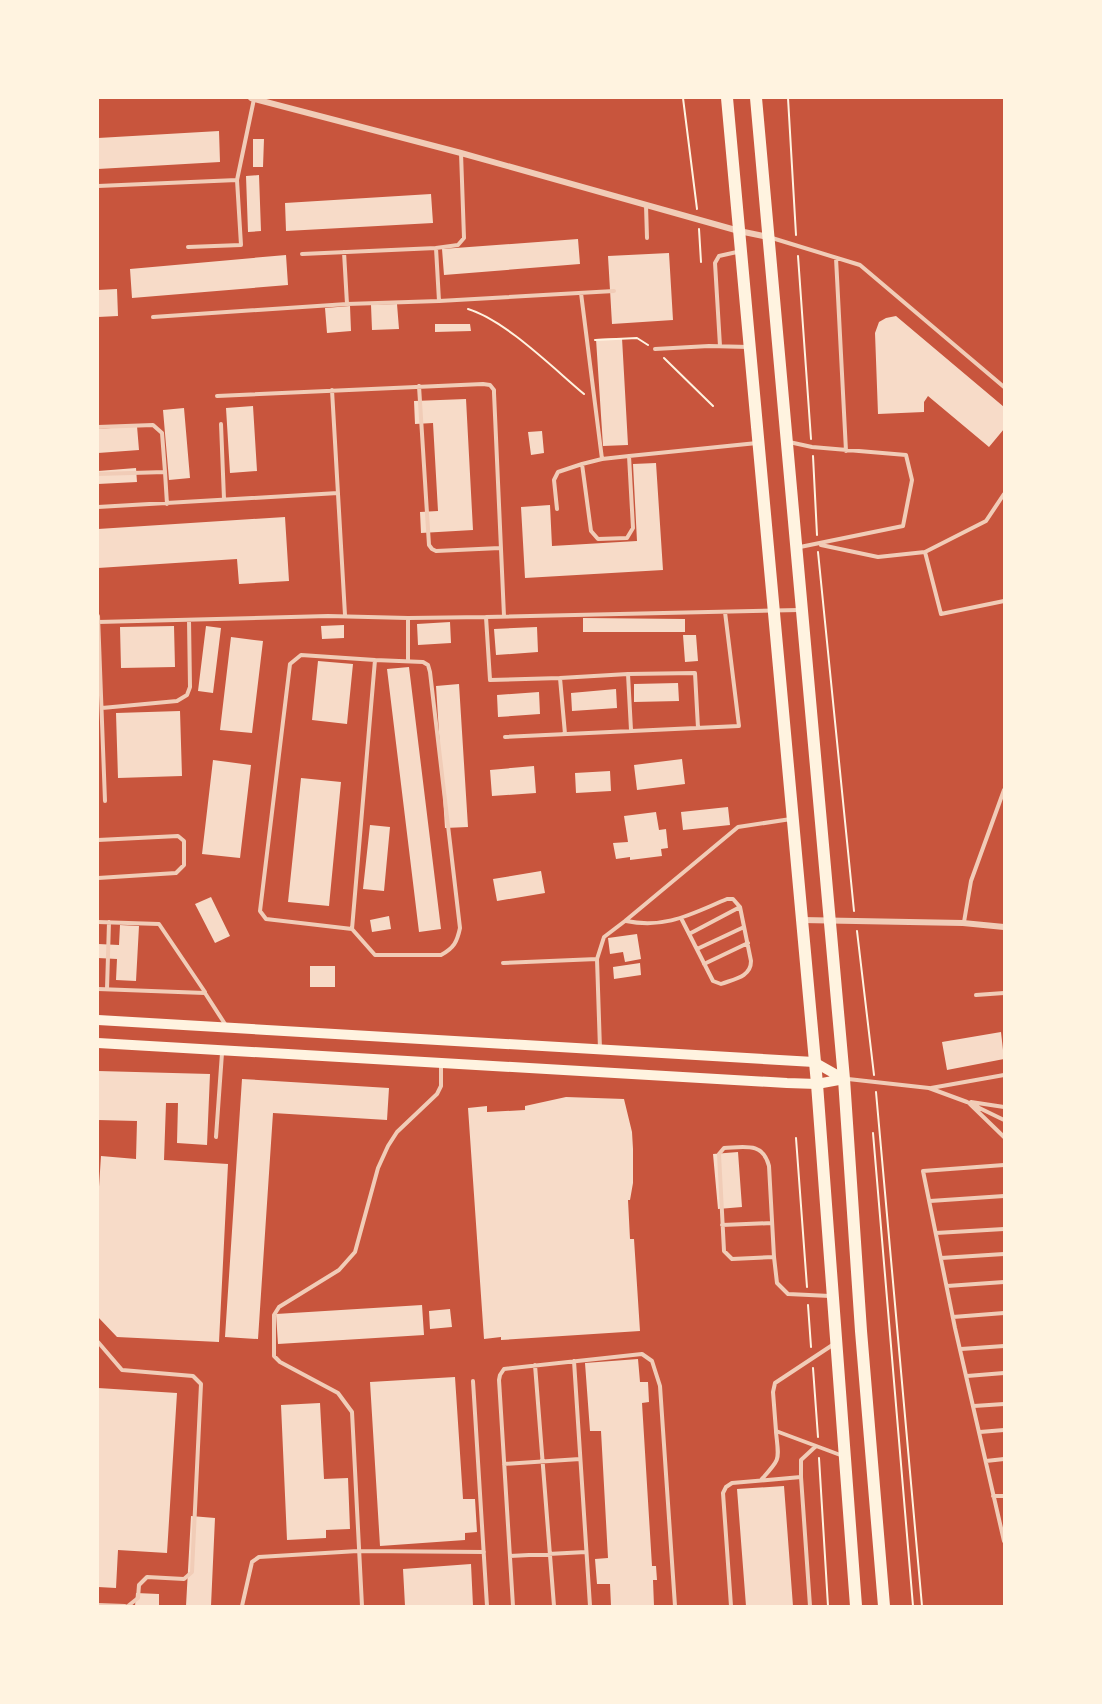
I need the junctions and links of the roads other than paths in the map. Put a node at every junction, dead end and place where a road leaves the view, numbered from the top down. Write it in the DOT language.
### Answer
graph roads {
  1 [pos="253,98"];
  2 [pos="727,98"];
  3 [pos="756,98"];
  4 [pos="460,153"];
  5 [pos="237,180"];
  6 [pos="98,186"];
  7 [pos="646,205"];
  8 [pos="739,231"];
  9 [pos="768,237"];
  10 [pos="647,238"];
  11 [pos="188,247"];
  12 [pos="436,248"];
  13 [pos="741,251"];
  14 [pos="344,252"];
  15 [pos="302,255"];
  16 [pos="836,258"];
  17 [pos="614,291"];
  18 [pos="581,293"];
  19 [pos="439,301"];
  20 [pos="347,304"];
  21 [pos="153,317"];
  22 [pos="720,346"];
  23 [pos="750,346"];
  24 [pos="655,349"];
  25 [pos="419,386"];
  26 [pos="1005,387"];
  27 [pos="332,390"];
  28 [pos="217,396"];
  29 [pos="221,424"];
  30 [pos="98,427"];
  31 [pos="787,442"];
  32 [pos="758,443"];
  33 [pos="846,451"];
  34 [pos="629,456"];
  35 [pos="602,459"];
  36 [pos="582,464"];
  37 [pos="165,472"];
  38 [pos="98,474"];
  39 [pos="338,493"];
  40 [pos="1005,494"];
  41 [pos="224,499"];
  42 [pos="167,504"];
  43 [pos="98,507"];
  44 [pos="557,509"];
  45 [pos="818,544"];
  46 [pos="500,548"];
  47 [pos="796,548"];
  48 [pos="925,552"];
  49 [pos="1005,601"];
  50 [pos="802,610"];
  51 [pos="774,611"];
  52 [pos="725,612"];
  53 [pos="345,615"];
  54 [pos="98,616"];
  55 [pos="504,616"];
  56 [pos="486,617"];
  57 [pos="408,618"];
  58 [pos="189,620"];
  59 [pos="98,622"];
  60 [pos="375,660"];
  61 [pos="408,660"];
  62 [pos="627,674"];
  63 [pos="560,678"];
  64 [pos="102,708"];
  65 [pos="698,728"];
  66 [pos="631,730"];
  67 [pos="565,734"];
  68 [pos="505,737"];
  69 [pos="1005,790"];
  70 [pos="105,801"];
  71 [pos="792,819"];
  72 [pos="98,840"];
  73 [pos="98,878"];
  74 [pos="740,907"];
  75 [pos="681,918"];
  76 [pos="829,920"];
  77 [pos="625,921"];
  78 [pos="802,921"];
  79 [pos="98,922"];
  80 [pos="109,922"];
  81 [pos="963,923"];
  82 [pos="744,927"];
  83 [pos="1005,927"];
  84 [pos="352,929"];
  85 [pos="689,934"];
  86 [pos="748,944"];
  87 [pos="697,949"];
  88 [pos="597,959"];
  89 [pos="504,963"];
  90 [pos="704,964"];
  91 [pos="98,989"];
  92 [pos="107,989"];
  93 [pos="205,993"];
  94 [pos="1005,993"];
  95 [pos="976,995"];
  96 [pos="98,1020"];
  97 [pos="226,1028"];
  98 [pos="98,1043"];
  99 [pos="222,1049"];
  100 [pos="600,1050"];
  101 [pos="814,1062"];
  102 [pos="441,1063"];
  103 [pos="1005,1075"];
  104 [pos="844,1079"];
  105 [pos="817,1084"];
  106 [pos="930,1088"];
  107 [pos="967,1102"];
  108 [pos="1005,1107"];
  109 [pos="1005,1120"];
  110 [pos="216,1137"];
  111 [pos="1005,1137"];
  112 [pos="1005,1165"];
  113 [pos="1005,1196"];
  114 [pos="930,1201"];
  115 [pos="772,1223"];
  116 [pos="722,1225"];
  117 [pos="1005,1229"];
  118 [pos="936,1233"];
  119 [pos="1005,1254"];
  120 [pos="774,1257"];
  121 [pos="941,1258"];
  122 [pos="1005,1282"];
  123 [pos="947,1286"];
  124 [pos="833,1296"];
  125 [pos="1005,1313"];
  126 [pos="953,1317"];
  127 [pos="98,1342"];
  128 [pos="837,1342"];
  129 [pos="1005,1346"];
  130 [pos="961,1349"];
  131 [pos="574,1361"];
  132 [pos="535,1365"];
  133 [pos="1005,1373"];
  134 [pos="967,1376"];
  135 [pos="473,1381"];
  136 [pos="1005,1404"];
  137 [pos="974,1406"];
  138 [pos="1005,1430"];
  139 [pos="776,1431"];
  140 [pos="980,1432"];
  141 [pos="817,1447"];
  142 [pos="846,1457"];
  143 [pos="580,1459"];
  144 [pos="1005,1459"];
  145 [pos="543,1461"];
  146 [pos="986,1461"];
  147 [pos="504,1464"];
  148 [pos="801,1477"];
  149 [pos="761,1480"];
  150 [pos="1005,1496"];
  151 [pos="993,1497"];
  152 [pos="1002,1525"];
  153 [pos="1005,1541"];
  154 [pos="358,1551"];
  155 [pos="484,1552"];
  156 [pos="586,1552"];
  157 [pos="550,1554"];
  158 [pos="510,1556"];
  159 [pos="98,1605"];
  160 [pos="127,1606"];
  161 [pos="242,1606"];
  162 [pos="362,1606"];
  163 [pos="487,1606"];
  164 [pos="513,1606"];
  165 [pos="554,1606"];
  166 [pos="590,1606"];
  167 [pos="675,1606"];
  168 [pos="731,1606"];
  169 [pos="810,1606"];
  170 [pos="856,1606"];
  171 [pos="884,1606"];
  1 -- 4 [label="street"];
  1 -- 5 [label="lane"];
  2 -- 8 [label="highway"];
  3 -- 9 [label="highway"];
  4 -- 7 [label="street"];
  4 -- 12 [label="lane"];
  5 -- 6 [label="lane"];
  5 -- 11 [label="lane"];
  7 -- 8 [label="street"];
  7 -- 10 [label="lane"];
  8 -- 9 [label="street"];
  8 -- 13 [label="highway"];
  9 -- 16 [label="lane"];
  9 -- 31 [label="highway"];
  12 -- 14 [label="lane"];
  12 -- 19 [label="lane"];
  13 -- 22 [label="lane"];
  13 -- 23 [label="highway"];
  14 -- 15 [label="lane"];
  14 -- 20 [label="lane"];
  16 -- 26 [label="lane"];
  16 -- 33 [label="lane"];
  17 -- 18 [label="lane"];
  18 -- 19 [label="lane"];
  18 -- 35 [label="lane"];
  19 -- 20 [label="lane"];
  20 -- 21 [label="lane"];
  22 -- 23 [label="lane"];
  22 -- 24 [label="lane"];
  23 -- 32 [label="highway"];
  25 -- 27 [label="lane"];
  25 -- 46 [label="lane"];
  25 -- 46 [label="lane"];
  27 -- 28 [label="lane"];
  27 -- 39 [label="lane"];
  29 -- 41 [label="lane"];
  30 -- 37 [label="lane"];
  31 -- 33 [label="lane"];
  31 -- 47 [label="highway"];
  32 -- 34 [label="lane"];
  32 -- 51 [label="highway"];
  33 -- 45 [label="lane"];
  34 -- 35 [label="lane"];
  34 -- 36 [label="lane"];
  35 -- 36 [label="lane"];
  36 -- 44 [label="lane"];
  37 -- 38 [label="lane"];
  37 -- 42 [label="lane"];
  39 -- 41 [label="lane"];
  39 -- 53 [label="lane"];
  40 -- 48 [label="lane"];
  41 -- 42 [label="lane"];
  42 -- 43 [label="lane"];
  45 -- 47 [label="lane"];
  45 -- 48 [label="lane"];
  46 -- 55 [label="lane"];
  47 -- 50 [label="highway"];
  48 -- 49 [label="lane"];
  50 -- 51 [label="lane"];
  50 -- 76 [label="highway"];
  51 -- 52 [label="lane"];
  51 -- 71 [label="highway"];
  52 -- 55 [label="lane"];
  52 -- 65 [label="lane"];
  53 -- 57 [label="lane"];
  53 -- 58 [label="lane"];
  54 -- 59 [label="lane"];
  55 -- 56 [label="lane"];
  56 -- 57 [label="lane"];
  56 -- 63 [label="lane"];
  57 -- 61 [label="lane"];
  58 -- 59 [label="lane"];
  58 -- 64 [label="lane"];
  59 -- 64 [label="lane"];
  60 -- 61 [label="lane"];
  60 -- 84 [label="lane"];
  60 -- 84 [label="lane"];
  61 -- 84 [label="lane"];
  62 -- 63 [label="lane"];
  62 -- 65 [label="lane"];
  62 -- 66 [label="lane"];
  63 -- 67 [label="lane"];
  64 -- 70 [label="lane"];
  65 -- 66 [label="lane"];
  66 -- 67 [label="lane"];
  67 -- 68 [label="lane"];
  69 -- 81 [label="lane"];
  71 -- 77 [label="lane"];
  71 -- 78 [label="highway"];
  72 -- 73 [label="lane"];
  74 -- 75 [label="lane"];
  74 -- 82 [label="lane"];
  74 -- 85 [label="lane"];
  75 -- 77 [label="lane"];
  75 -- 85 [label="lane"];
  76 -- 78 [label="street"];
  76 -- 81 [label="street"];
  76 -- 104 [label="highway"];
  77 -- 88 [label="lane"];
  78 -- 101 [label="highway"];
  79 -- 80 [label="lane"];
  80 -- 92 [label="lane"];
  80 -- 93 [label="lane"];
  81 -- 83 [label="street"];
  82 -- 86 [label="lane"];
  82 -- 87 [label="lane"];
  85 -- 87 [label="lane"];
  86 -- 90 [label="lane"];
  86 -- 90 [label="lane"];
  87 -- 90 [label="lane"];
  88 -- 89 [label="lane"];
  88 -- 100 [label="lane"];
  91 -- 92 [label="lane"];
  92 -- 93 [label="lane"];
  93 -- 97 [label="lane"];
  94 -- 95 [label="lane"];
  96 -- 97 [label="main road"];
  97 -- 100 [label="main road"];
  98 -- 99 [label="main road"];
  99 -- 102 [label="main road"];
  99 -- 110 [label="lane"];
  100 -- 101 [label="main road"];
  101 -- 104 [label="main road"];
  101 -- 105 [label="highway"];
  102 -- 105 [label="main road"];
  102 -- 154 [label="lane"];
  103 -- 106 [label="lane"];
  104 -- 105 [label="main road"];
  104 -- 106 [label="lane"];
  104 -- 171 [label="highway"];
  105 -- 124 [label="highway"];
  106 -- 107 [label="lane"];
  107 -- 108 [label="lane"];
  107 -- 109 [label="lane"];
  107 -- 111 [label="lane"];
  112 -- 114 [label="lane"];
  113 -- 114 [label="lane"];
  114 -- 118 [label="lane"];
  115 -- 116 [label="lane"];
  115 -- 116 [label="lane"];
  115 -- 120 [label="lane"];
  116 -- 120 [label="lane"];
  117 -- 118 [label="lane"];
  118 -- 121 [label="lane"];
  119 -- 121 [label="lane"];
  120 -- 124 [label="lane"];
  121 -- 123 [label="lane"];
  122 -- 123 [label="lane"];
  123 -- 126 [label="lane"];
  124 -- 128 [label="highway"];
  125 -- 126 [label="lane"];
  126 -- 130 [label="lane"];
  127 -- 160 [label="lane"];
  128 -- 139 [label="lane"];
  128 -- 142 [label="highway"];
  129 -- 130 [label="lane"];
  130 -- 134 [label="lane"];
  131 -- 132 [label="lane"];
  131 -- 143 [label="lane"];
  131 -- 167 [label="lane"];
  132 -- 145 [label="lane"];
  132 -- 147 [label="lane"];
  133 -- 134 [label="lane"];
  134 -- 137 [label="lane"];
  135 -- 155 [label="lane"];
  136 -- 137 [label="lane"];
  137 -- 140 [label="lane"];
  138 -- 140 [label="lane"];
  139 -- 141 [label="lane"];
  139 -- 149 [label="lane"];
  140 -- 146 [label="lane"];
  141 -- 142 [label="lane"];
  141 -- 148 [label="lane"];
  142 -- 170 [label="highway"];
  143 -- 145 [label="lane"];
  143 -- 156 [label="lane"];
  144 -- 146 [label="lane"];
  145 -- 147 [label="lane"];
  145 -- 157 [label="lane"];
  146 -- 151 [label="lane"];
  147 -- 158 [label="lane"];
  148 -- 149 [label="lane"];
  148 -- 169 [label="lane"];
  149 -- 168 [label="lane"];
  150 -- 151 [label="lane"];
  151 -- 152 [label="lane"];
  152 -- 153 [label="lane"];
  154 -- 155 [label="lane"];
  154 -- 161 [label="lane"];
  154 -- 162 [label="lane"];
  155 -- 163 [label="lane"];
  156 -- 157 [label="lane"];
  156 -- 166 [label="lane"];
  157 -- 158 [label="lane"];
  157 -- 165 [label="lane"];
  158 -- 164 [label="lane"];
  159 -- 160 [label="lane"];
}
